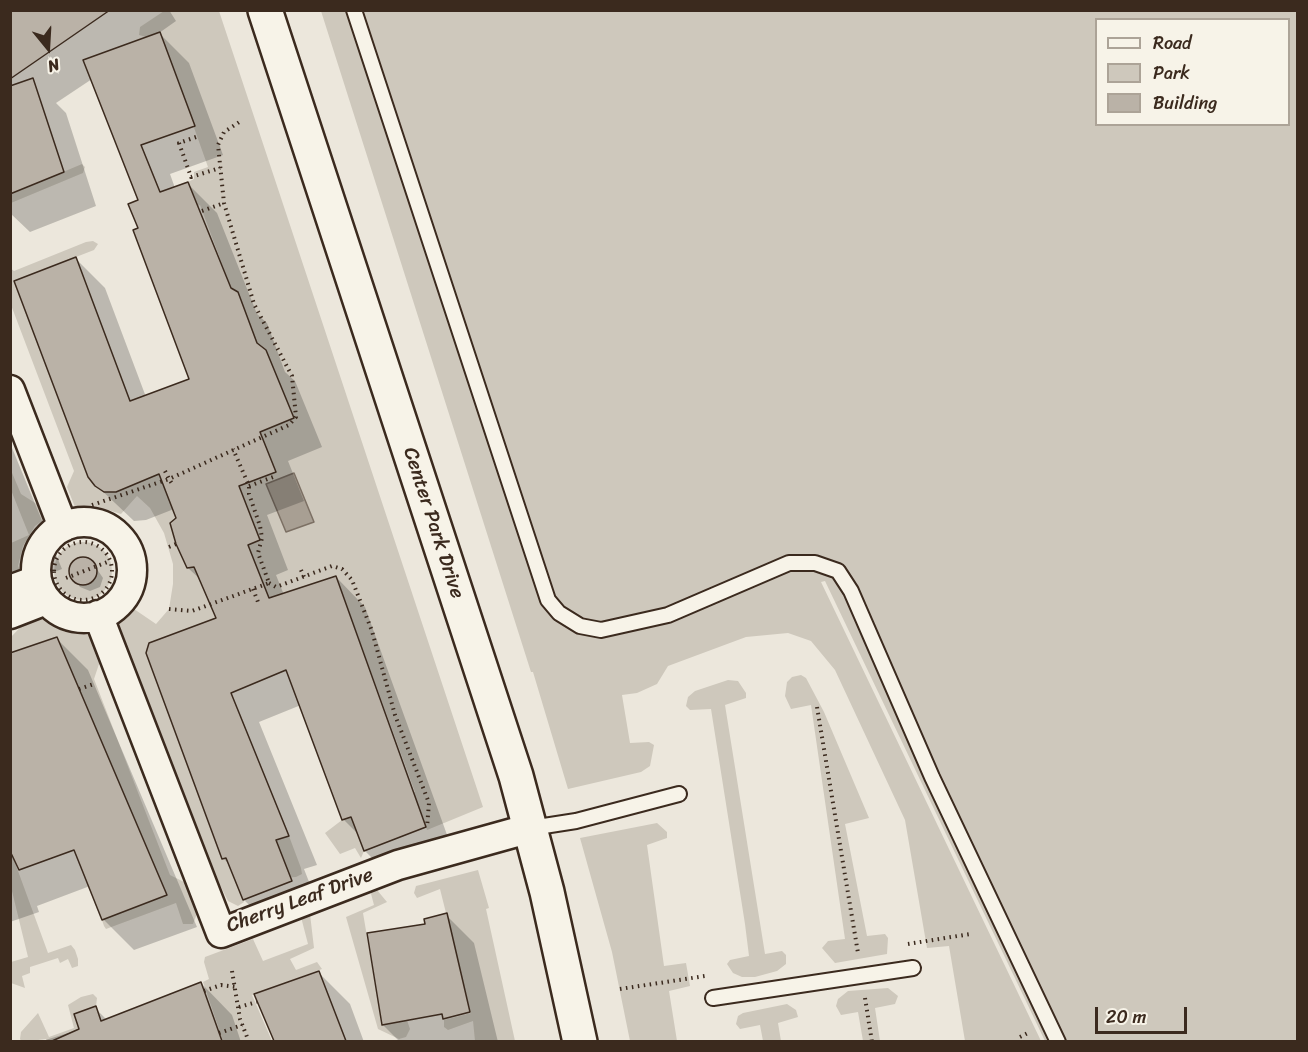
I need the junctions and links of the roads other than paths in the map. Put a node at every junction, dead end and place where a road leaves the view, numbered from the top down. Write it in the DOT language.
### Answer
graph roads {
  1 [pos="265,10"];
  2 [pos="354,10"];
  3 [pos="10,390"];
  4 [pos="63,527"];
  5 [pos="47,587"];
  6 [pos="10,590"];
  7 [pos="10,614"];
  8 [pos="98,615"];
  9 [pos="679,794"];
  10 [pos="531,828"];
  11 [pos="913,968"];
  12 [pos="713,998"];
  13 [pos="580,1041"];
  14 [pos="1058,1041"];
  1 -- 10 [label="street, Center Park Drive"];
  2 -- 14 [label="lane"];
  3 -- 4 [label="street"];
  4 -- 5 [label="street"];
  4 -- 8 [label="street"];
  5 -- 6 [label="street"];
  5 -- 7 [label="street"];
  5 -- 8 [label="street"];
  8 -- 10 [label="street, Cherry Leaf Drive"];
  9 -- 10 [label="lane"];
  10 -- 13 [label="street, Center Park Drive"];
  11 -- 12 [label="lane"];
}
